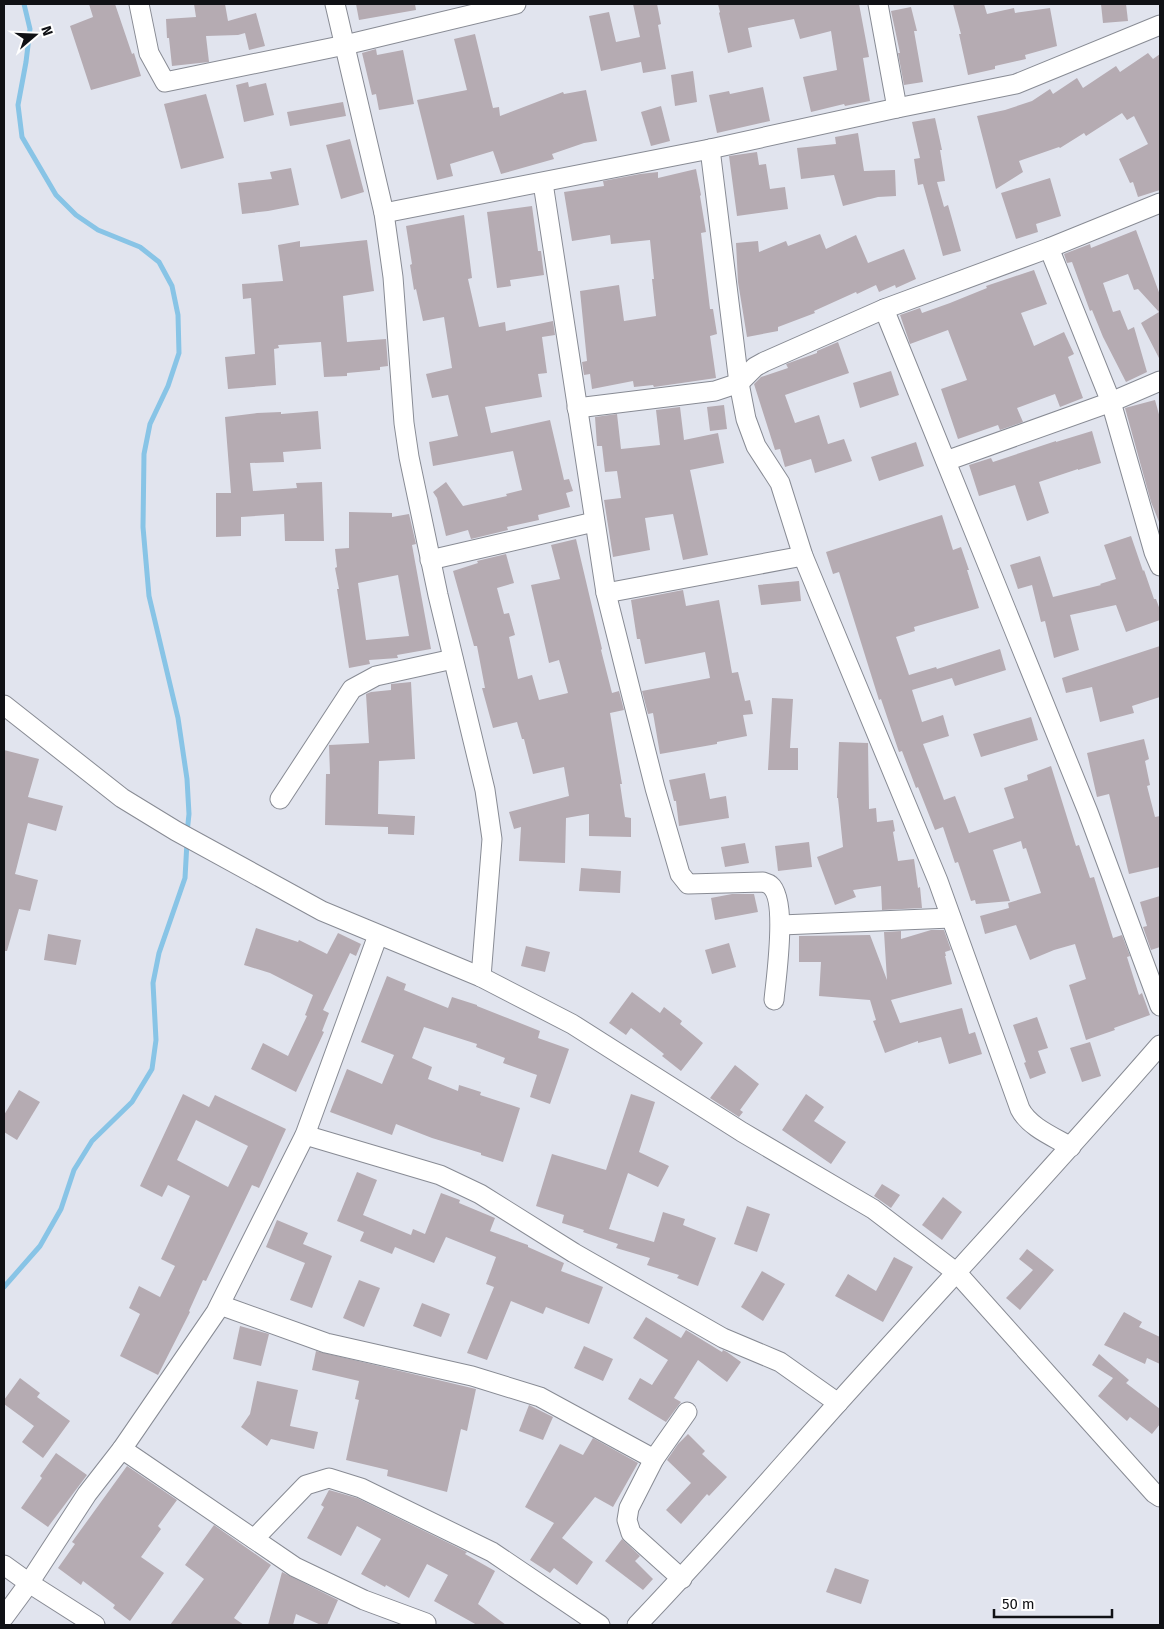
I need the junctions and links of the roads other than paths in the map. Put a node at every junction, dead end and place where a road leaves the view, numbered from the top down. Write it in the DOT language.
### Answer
graph roads {
  1 [pos="139,4"];
  2 [pos="335,4"];
  3 [pos="513,4"];
  4 [pos="878,4"];
  5 [pos="1160,25"];
  6 [pos="345,45"];
  7 [pos="897,108"];
  8 [pos="710,149"];
  9 [pos="543,183"];
  10 [pos="1160,203"];
  11 [pos="384,213"];
  12 [pos="1050,248"];
  13 [pos="884,310"];
  14 [pos="1160,380"];
  15 [pos="740,383"];
  16 [pos="1111,402"];
  17 [pos="577,408"];
  18 [pos="946,461"];
  19 [pos="594,522"];
  20 [pos="803,556"];
  21 [pos="1158,556"];
  22 [pos="430,560"];
  23 [pos="606,593"];
  24 [pos="453,660"];
  25 [pos="4,706"];
  26 [pos="280,799"];
  27 [pos="951,918"];
  28 [pos="781,925"];
  29 [pos="378,935"];
  30 [pos="481,977"];
  31 [pos="774,1000"];
  32 [pos="1160,1006"];
  33 [pos="1160,1045"];
  34 [pos="305,1135"];
  35 [pos="1071,1147"];
  36 [pos="957,1273"];
  37 [pos="220,1304"];
  38 [pos="838,1403"];
  39 [pos="687,1412"];
  40 [pos="122,1449"];
  41 [pos="654,1459"];
  42 [pos="1160,1497"];
  43 [pos="254,1539"];
  44 [pos="4,1565"];
  45 [pos="682,1578"];
  46 [pos="29,1583"];
  47 [pos="4,1617"];
  48 [pos="426,1624"];
  49 [pos="95,1625"];
  50 [pos="600,1625"];
  51 [pos="637,1625"];
  1 -- 6 [label="street"];
  2 -- 6 [label="street"];
  3 -- 6 [label="street"];
  4 -- 7 [label="street"];
  5 -- 7 [label="street"];
  6 -- 11 [label="street"];
  7 -- 8 [label="street"];
  8 -- 9 [label="street"];
  8 -- 15 [label="street"];
  9 -- 11 [label="street"];
  9 -- 17 [label="street"];
  10 -- 12 [label="street"];
  11 -- 22 [label="street"];
  12 -- 13 [label="street"];
  12 -- 16 [label="street"];
  13 -- 15 [label="street"];
  13 -- 18 [label="street"];
  14 -- 16 [label="street"];
  15 -- 17 [label="street"];
  15 -- 20 [label="street"];
  16 -- 18 [label="street"];
  16 -- 21 [label="street"];
  17 -- 19 [label="street"];
  18 -- 32 [label="street"];
  19 -- 22 [label="street"];
  19 -- 23 [label="street"];
  20 -- 23 [label="street"];
  20 -- 27 [label="street"];
  22 -- 24 [label="street"];
  23 -- 28 [label="street"];
  24 -- 26 [label="street"];
  24 -- 30 [label="street"];
  25 -- 29 [label="street"];
  27 -- 28 [label="street"];
  27 -- 35 [label="street"];
  28 -- 31 [label="street"];
  29 -- 30 [label="street"];
  29 -- 34 [label="street"];
  30 -- 36 [label="street"];
  33 -- 35 [label="street"];
  34 -- 37 [label="street"];
  34 -- 38 [label="street"];
  35 -- 36 [label="street"];
  36 -- 38 [label="street"];
  36 -- 42 [label="street"];
  37 -- 40 [label="street"];
  37 -- 41 [label="street"];
  38 -- 45 [label="street"];
  39 -- 41 [label="street"];
  40 -- 43 [label="street"];
  40 -- 46 [label="street"];
  41 -- 45 [label="street"];
  43 -- 48 [label="street"];
  43 -- 50 [label="street"];
  44 -- 46 [label="street"];
  45 -- 51 [label="street"];
  46 -- 47 [label="street"];
  46 -- 49 [label="street"];
}
